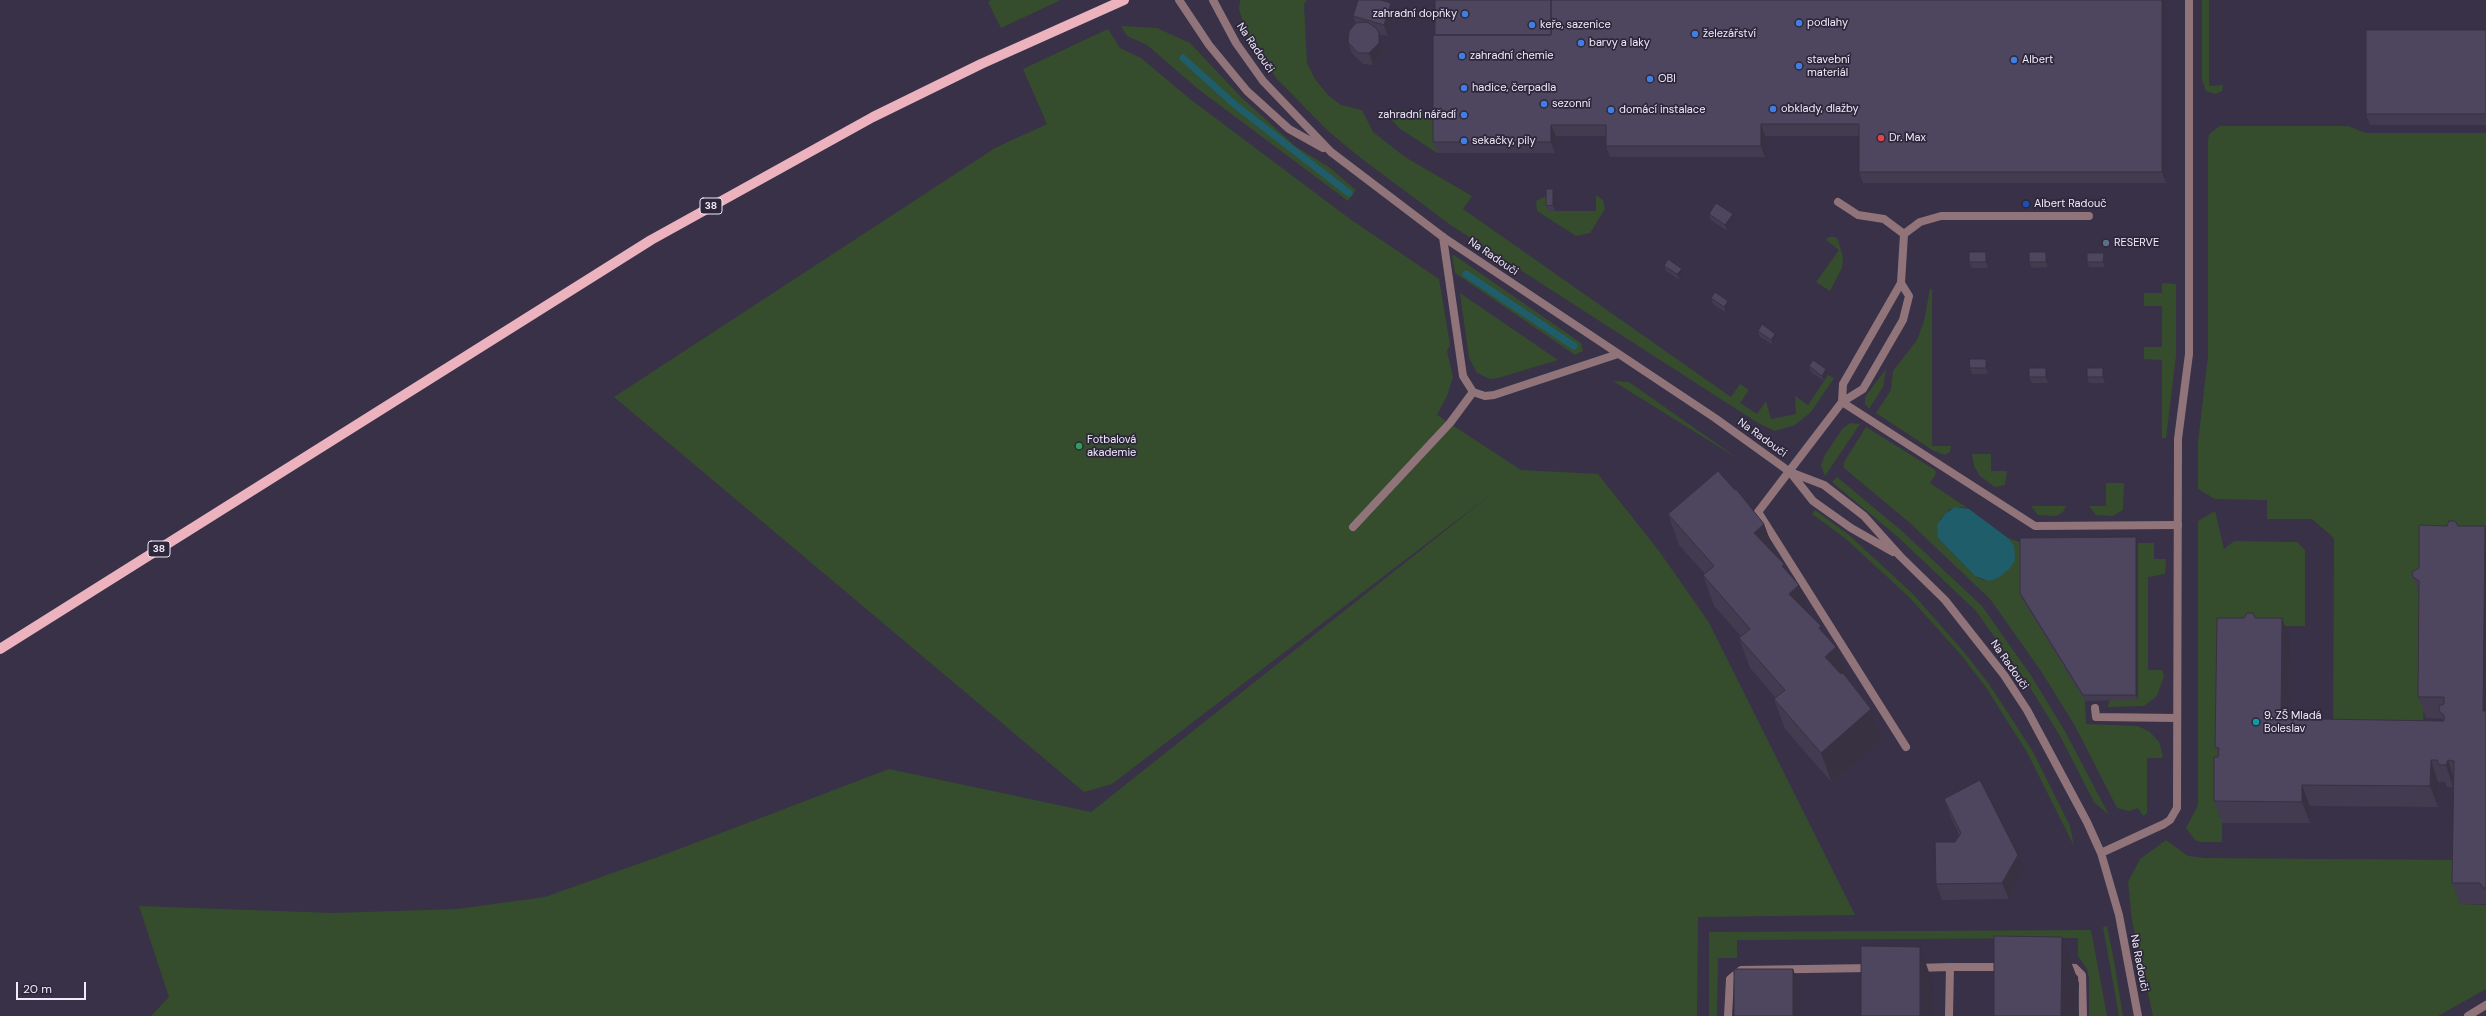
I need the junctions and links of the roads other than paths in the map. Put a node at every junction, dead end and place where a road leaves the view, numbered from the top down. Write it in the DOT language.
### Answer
graph roads {
  1 [pos="1124,0"];
  2 [pos="1179,0"];
  3 [pos="1213,0"];
  4 [pos="2189,0"];
  5 [pos="1331,152"];
  6 [pos="1838,202"];
  7 [pos="2089,216"];
  8 [pos="1904,234"];
  9 [pos="1443,237"];
  10 [pos="1901,283"];
  11 [pos="1618,354"];
  12 [pos="1473,392"];
  13 [pos="1842,402"];
  14 [pos="1790,472"];
  15 [pos="2178,525"];
  16 [pos="1353,528"];
  17 [pos="1900,556"];
  18 [pos="0,649"];
  19 [pos="2095,708"];
  20 [pos="2177,718"];
  21 [pos="1906,747"];
  22 [pos="2101,853"];
  23 [pos="1950,967"];
  24 [pos="2016,967"];
  25 [pos="2054,967"];
  26 [pos="1881,968"];
  27 [pos="1912,968"];
  28 [pos="2486,1005"];
  29 [pos="1728,1016"];
  30 [pos="1949,1016"];
  31 [pos="2083,1016"];
  32 [pos="2138,1016"];
  33 [pos="2468,1016"];
  1 -- 18 [label="main road, 38"];
  2 -- 5 [label="street"];
  3 -- 5 [label="street, Na Radouči"];
  4 -- 15 [label="street"];
  5 -- 9 [label="street, Na Radouči"];
  6 -- 8 [label="street"];
  7 -- 8 [label="street"];
  8 -- 10 [label="street"];
  9 -- 11 [label="street, Na Radouči"];
  9 -- 12 [label="street"];
  10 -- 13 [label="street"];
  10 -- 13 [label="street"];
  11 -- 12 [label="street"];
  11 -- 14 [label="street, Na Radouči"];
  12 -- 16 [label="street"];
  13 -- 14 [label="street"];
  13 -- 15 [label="street"];
  14 -- 17 [label="street"];
  14 -- 17 [label="street, Na Radouči"];
  14 -- 21 [label="street"];
  15 -- 20 [label="street"];
  17 -- 22 [label="street, Na Radouči"];
  19 -- 20 [label="street"];
  20 -- 22 [label="street"];
  22 -- 32 [label="street, Na Radouči"];
  23 -- 24 [label="street"];
  23 -- 27 [label="street"];
  23 -- 30 [label="street"];
  25 -- 31 [label="street"];
  26 -- 29 [label="street"];
  28 -- 33 [label="street"];
}
